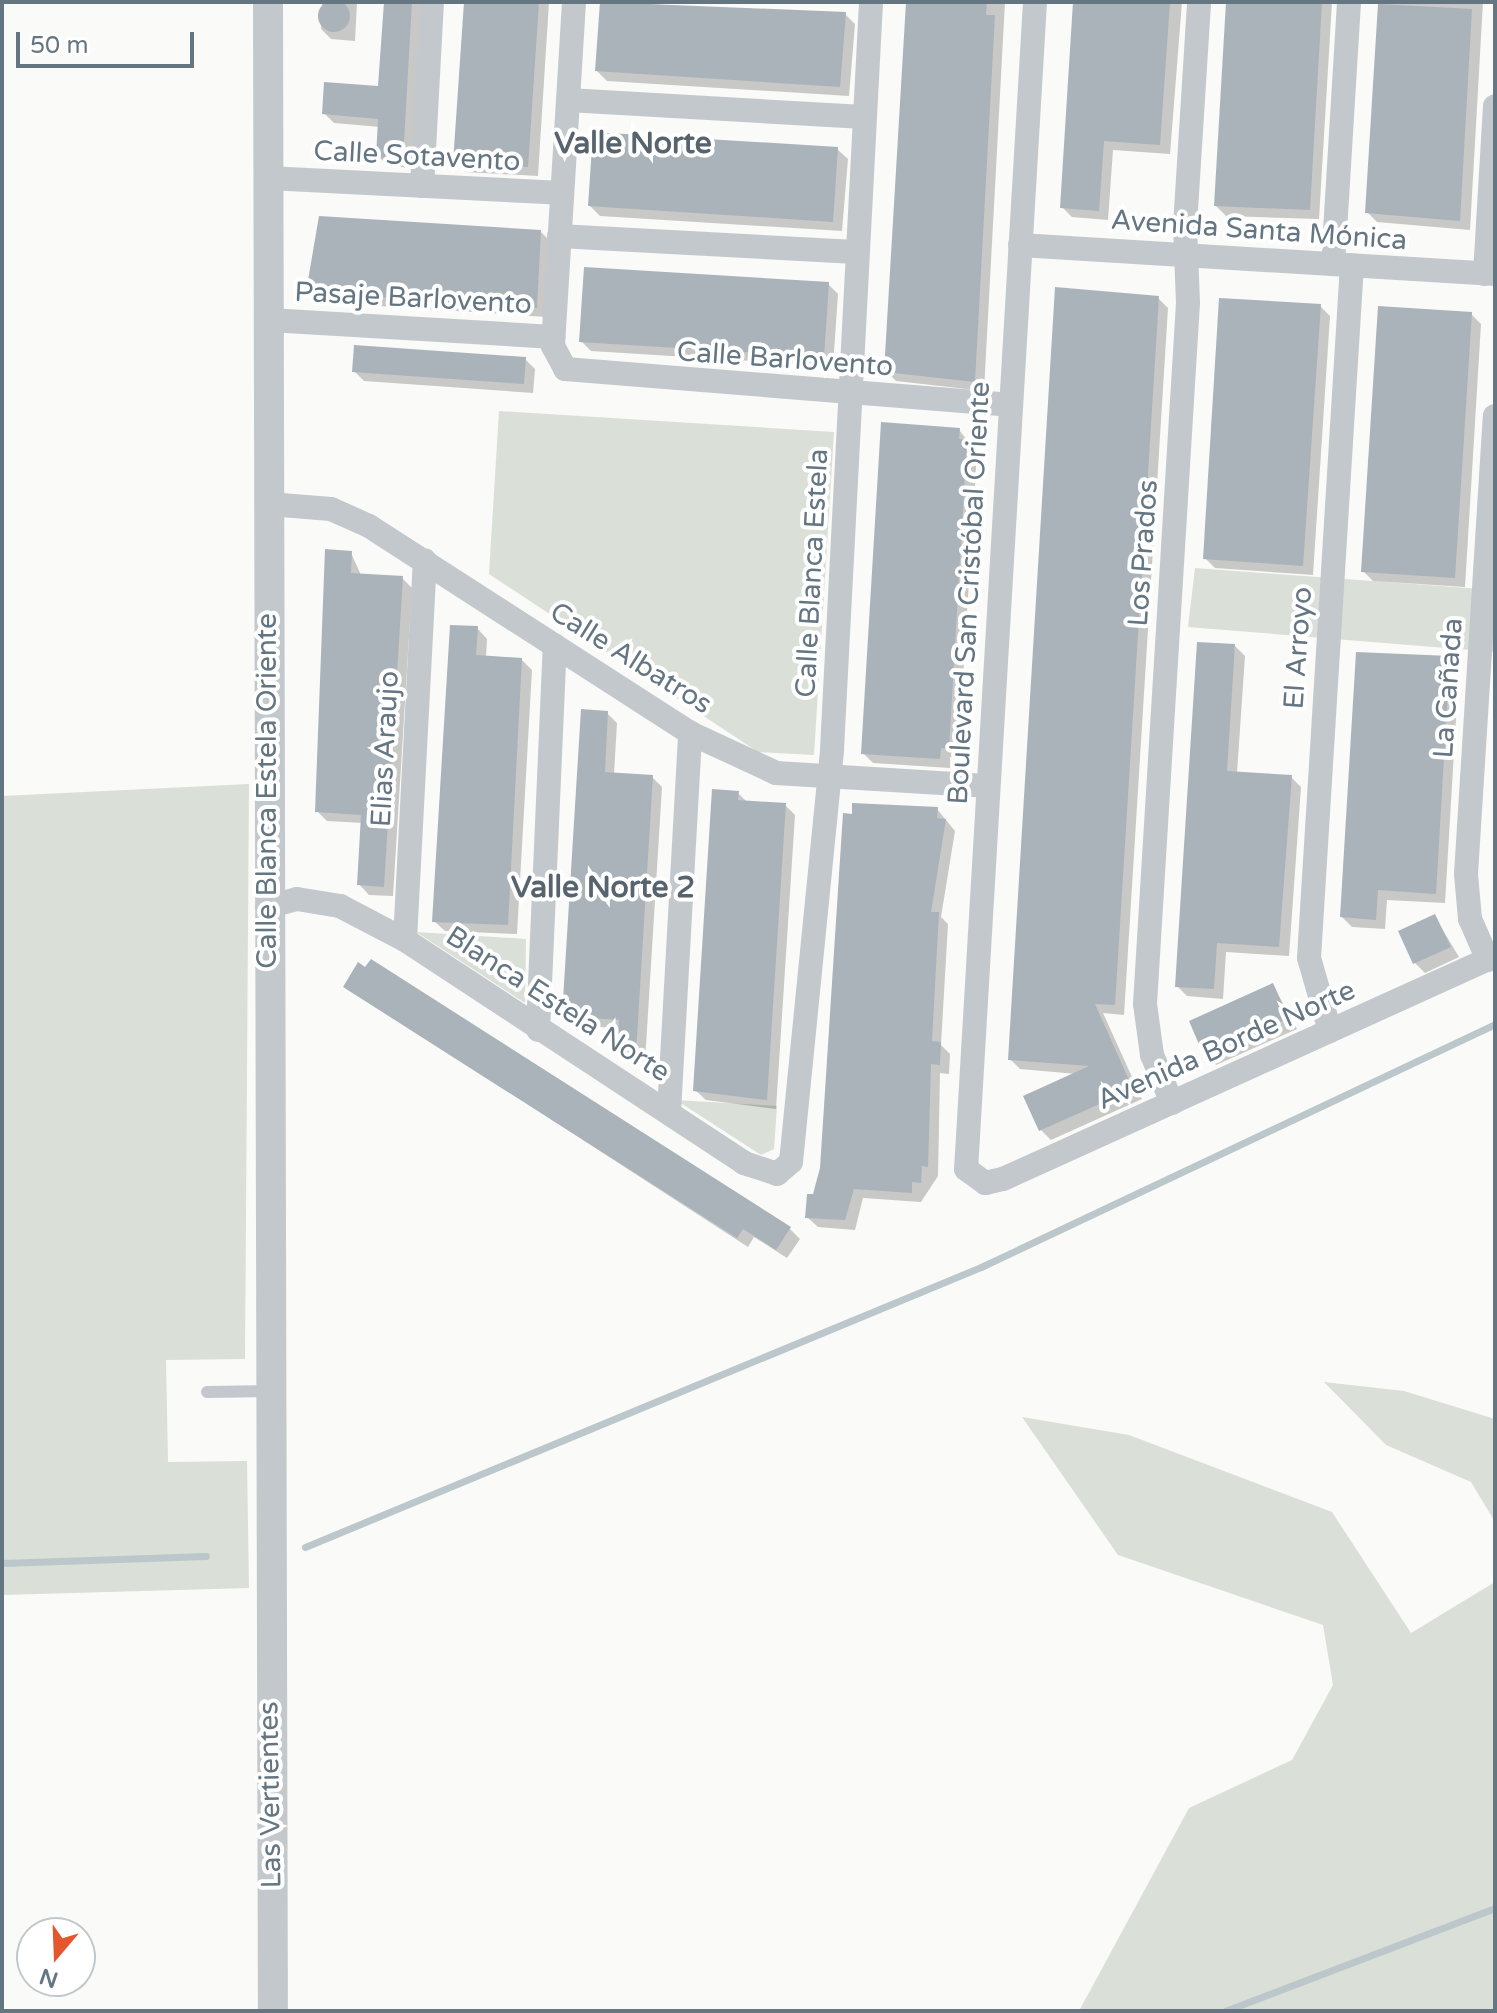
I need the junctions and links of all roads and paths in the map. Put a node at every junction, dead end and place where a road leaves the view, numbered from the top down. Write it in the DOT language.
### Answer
graph roads {
  1 [pos="268,2"];
  2 [pos="432,2"];
  3 [pos="574,2"];
  4 [pos="871,2"];
  5 [pos="1035,2"];
  6 [pos="1199,2"];
  7 [pos="1349,2"];
  8 [pos="568,100"];
  9 [pos="1495,106"];
  10 [pos="864,117"];
  11 [pos="268,178"];
  12 [pos="422,186"];
  13 [pos="562,193"];
  14 [pos="559,236"];
  15 [pos="1020,245"];
  16 [pos="856,252"];
  17 [pos="1186,255"];
  18 [pos="1342,265"];
  19 [pos="1490,274"];
  20 [pos="269,320"];
  21 [pos="553,337"];
  22 [pos="847,393"];
  23 [pos="1010,405"];
  24 [pos="1495,416"];
  25 [pos="269,504"];
  26 [pos="425,561"];
  27 [pos="555,645"];
  28 [pos="690,733"];
  29 [pos="827,779"];
  30 [pos="987,786"];
  31 [pos="267,907"];
  32 [pos="405,940"];
  33 [pos="1491,958"];
  34 [pos="538,1030"];
  35 [pos="1330,1031"];
  36 [pos="1172,1103"];
  37 [pos="669,1112"];
  38 [pos="795,1146"];
  39 [pos="980,1182"];
  40 [pos="266,1391"];
  41 [pos="207,1392"];
  42 [pos="266,1579"];
  43 [pos="273,2011"];
  1 -- 11 [label="street, Calle Blanca Estela Oriente"];
  2 -- 12 [label="street"];
  3 -- 8 [label="street"];
  4 -- 10 [label="street, Calle Blanca Estela"];
  5 -- 15 [label="street, Boulevard San Cristóbal Oriente"];
  6 -- 17 [label="street, Los Prados"];
  7 -- 18 [label="street, El Arroyo"];
  8 -- 10 [label="street"];
  8 -- 13 [label="street"];
  9 -- 19 [label="street"];
  10 -- 16 [label="street, Calle Blanca Estela"];
  11 -- 12 [label="street, Calle Sotavento"];
  11 -- 20 [label="street, Calle Blanca Estela Oriente"];
  12 -- 13 [label="street, Calle Sotavento"];
  13 -- 14 [label="street"];
  14 -- 16 [label="street"];
  14 -- 21 [label="street"];
  15 -- 17 [label="street, Avenida Santa Mónica"];
  15 -- 23 [label="street, Boulevard San Cristóbal Oriente"];
  16 -- 22 [label="street, Calle Blanca Estela"];
  17 -- 18 [label="street, Avenida Santa Mónica"];
  17 -- 36 [label="street, Los Prados"];
  18 -- 19 [label="street, Avenida Santa Mónica"];
  18 -- 35 [label="street, El Arroyo"];
  20 -- 21 [label="street, Pasaje Barlovento"];
  20 -- 25 [label="street, Calle Blanca Estela Oriente"];
  21 -- 22 [label="street, Calle Barlovento"];
  22 -- 23 [label="street, Calle Barlovento"];
  22 -- 29 [label="street, Calle Blanca Estela"];
  23 -- 30 [label="street, Boulevard San Cristóbal Oriente"];
  24 -- 33 [label="street, La Cañada"];
  25 -- 26 [label="street, Calle Albatros"];
  25 -- 31 [label="street, Calle Blanca Estela Oriente"];
  26 -- 27 [label="street, Calle Albatros"];
  26 -- 32 [label="street, Elias Araujo"];
  27 -- 28 [label="street, Calle Albatros"];
  27 -- 34 [label="street"];
  28 -- 29 [label="street, Calle Albatros"];
  28 -- 37 [label="street"];
  29 -- 30 [label="street, Calle Albatros"];
  29 -- 38 [label="street, Calle Blanca Estela"];
  30 -- 39 [label="street, Boulevard San Cristóbal Oriente"];
  31 -- 32 [label="street, Blanca Estela Norte"];
  31 -- 40 [label="street, Calle Blanca Estela Oriente"];
  32 -- 34 [label="street, Blanca Estela Norte"];
  33 -- 35 [label="street, Avenida Borde Norte"];
  34 -- 37 [label="street, Blanca Estela Norte"];
  35 -- 36 [label="street, Avenida Borde Norte"];
  36 -- 39 [label="street, Avenida Borde Norte"];
  37 -- 38 [label="street, Blanca Estela Norte"];
  40 -- 41 [label="lane"];
  40 -- 42 [label="street, Calle Blanca Estela Oriente"];
  42 -- 43 [label="street, Las Vertientes"];
}
